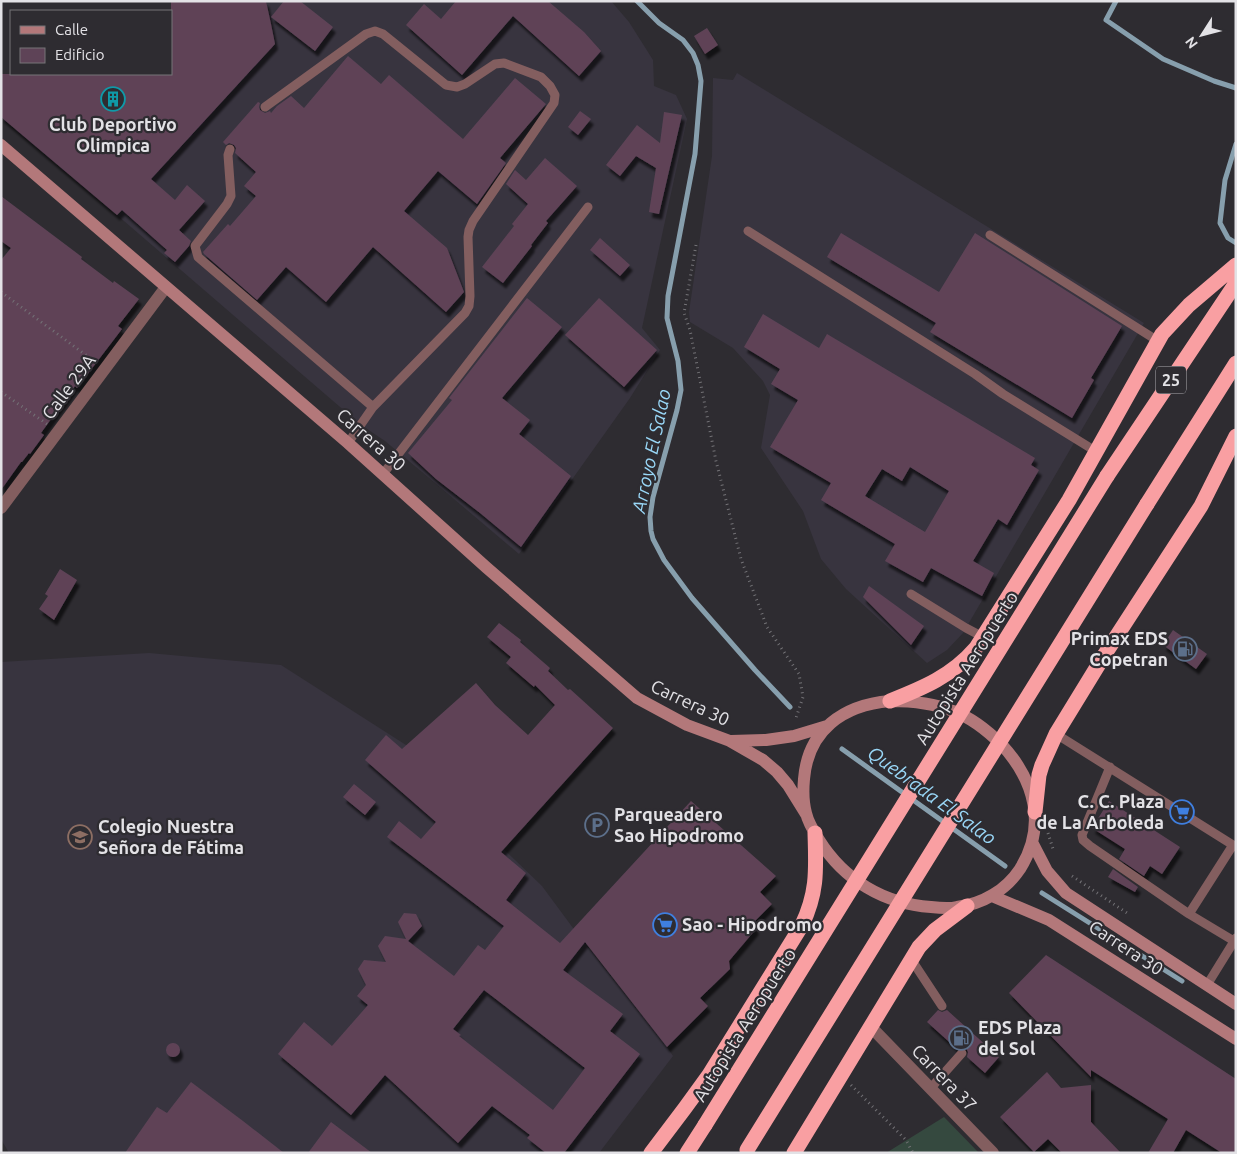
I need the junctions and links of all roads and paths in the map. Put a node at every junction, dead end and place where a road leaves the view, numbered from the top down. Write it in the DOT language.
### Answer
graph roads {
  1 [pos="265,107"];
  2 [pos="230,149"];
  3 [pos="3,150"];
  4 [pos="588,207"];
  5 [pos="748,231"];
  6 [pos="990,235"];
  7 [pos="696,245"];
  8 [pos="1236,265"];
  9 [pos="1236,283"];
  10 [pos="166,287"];
  11 [pos="1,292"];
  12 [pos="1158,341"];
  13 [pos="1236,363"];
  14 [pos="104,369"];
  15 [pos="1,392"];
  16 [pos="373,406"];
  17 [pos="58,432"];
  18 [pos="1236,436"];
  19 [pos="348,443"];
  20 [pos="1096,452"];
  21 [pos="383,474"];
  22 [pos="1,508"];
  23 [pos="911,594"];
  24 [pos="983,637"];
  25 [pos="890,701"];
  26 [pos="827,726"];
  27 [pos="1056,734"];
  28 [pos="794,736"];
  29 [pos="730,741"];
  30 [pos="1110,767"];
  31 [pos="1035,812"];
  32 [pos="806,814"];
  33 [pos="1048,826"];
  34 [pos="816,833"];
  35 [pos="1032,842"];
  36 [pos="1234,846"];
  37 [pos="1055,852"];
  38 [pos="1072,876"];
  39 [pos="992,896"];
  40 [pos="967,906"];
  41 [pos="1127,913"];
  42 [pos="1189,914"];
  43 [pos="1235,939"];
  44 [pos="911,959"];
  45 [pos="1207,985"];
  46 [pos="1236,1004"];
  47 [pos="942,1006"];
  48 [pos="871,1027"];
  49 [pos="1236,1039"];
  50 [pos="962,1053"];
  51 [pos="842,1075"];
  52 [pos="930,1088"];
  53 [pos="746,1152"];
  54 [pos="650,1153"];
  55 [pos="688,1153"];
  56 [pos="794,1153"];
  57 [pos="913,1153"];
  58 [pos="994,1153"];
  1 -- 16 [label="lane"];
  2 -- 16 [label="lane"];
  3 -- 10 [label="street, Carrera 30"];
  4 -- 21 [label="lane"];
  5 -- 20 [label="lane"];
  6 -- 12 [label="lane"];
  7 -- 28 [label="path"];
  8 -- 12 [label="highway"];
  9 -- 55 [label="highway, Autopista Aeropuerto / 25, bridge"];
  10 -- 14 [label="street, Calle 29A"];
  10 -- 19 [label="street, Carrera 30"];
  11 -- 14 [label="path"];
  12 -- 20 [label="highway"];
  13 -- 53 [label="highway, 25, bridge"];
  14 -- 17 [label="street, Calle 29A"];
  15 -- 17 [label="path"];
  16 -- 19 [label="lane"];
  17 -- 22 [label="street, Calle 29A"];
  18 -- 27 [label="highway"];
  19 -- 21 [label="street, Carrera 30"];
  20 -- 24 [label="highway"];
  21 -- 29 [label="street, Carrera 30"];
  23 -- 24 [label="lane"];
  24 -- 25 [label="highway"];
  25 -- 26 [label="street"];
  25 -- 31 [label="street"];
  26 -- 28 [label="street, Carrera 30"];
  26 -- 32 [label="street"];
  27 -- 30 [label="lane"];
  27 -- 31 [label="highway"];
  28 -- 29 [label="street, Carrera 30"];
  29 -- 32 [label="street, Carrera 30"];
  30 -- 36 [label="lane"];
  30 -- 42 [label="lane"];
  31 -- 35 [label="street"];
  32 -- 34 [label="street, Carrera 30"];
  33 -- 37 [label="path"];
  34 -- 40 [label="street, Carrera 30"];
  34 -- 54 [label="highway"];
  35 -- 39 [label="street, Carrera 30"];
  35 -- 45 [label="street, Carrera 30"];
  36 -- 42 [label="lane"];
  38 -- 41 [label="path"];
  39 -- 40 [label="street, Carrera 30"];
  39 -- 49 [label="street, Carrera 30"];
  40 -- 44 [label="highway"];
  42 -- 43 [label="lane"];
  43 -- 45 [label="lane"];
  44 -- 47 [label="lane"];
  44 -- 48 [label="highway"];
  45 -- 46 [label="street, Carrera 30"];
  48 -- 51 [label="highway"];
  48 -- 52 [label="street, Carrera 37"];
  50 -- 52 [label="lane"];
  51 -- 56 [label="highway"];
  51 -- 57 [label="path"];
  52 -- 58 [label="street, Carrera 37"];
}
